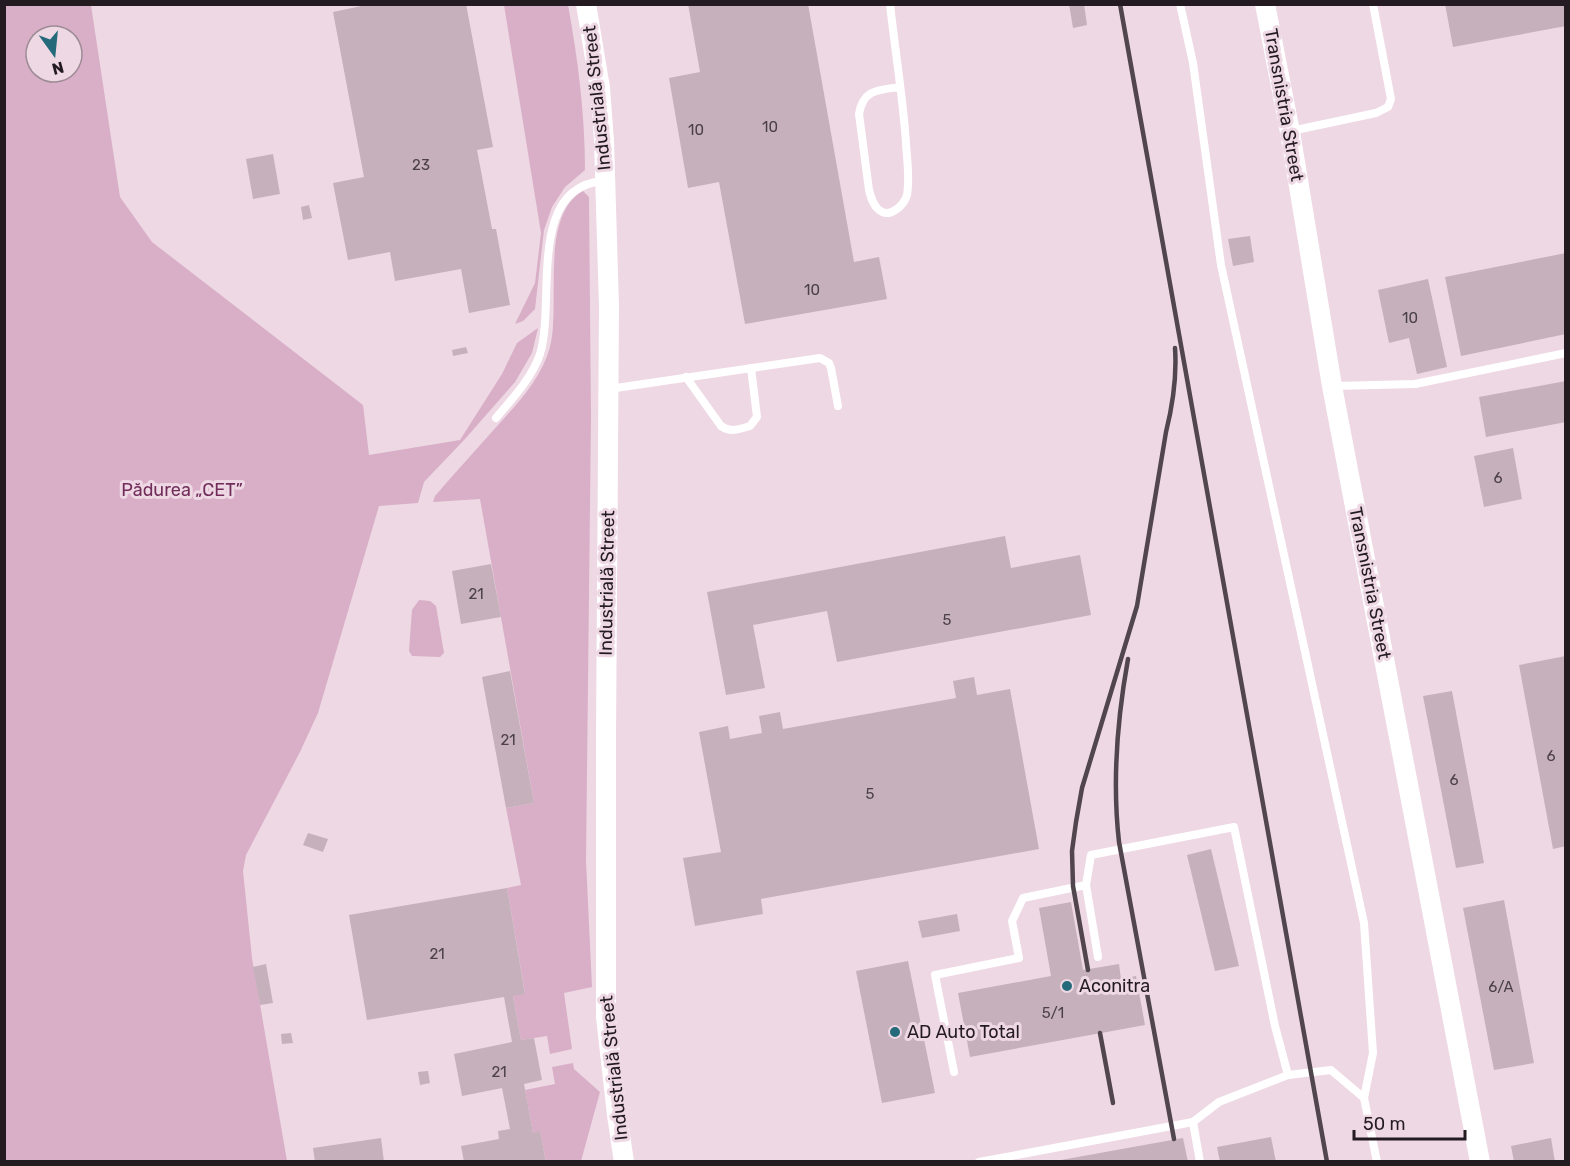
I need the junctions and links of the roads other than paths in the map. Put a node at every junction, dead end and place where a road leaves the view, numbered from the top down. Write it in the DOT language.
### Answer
graph roads {
  1 [pos="586,4"];
  2 [pos="890,4"];
  3 [pos="1180,4"];
  4 [pos="1265,4"];
  5 [pos="1373,4"];
  6 [pos="900,87"];
  7 [pos="1290,132"];
  8 [pos="605,181"];
  9 [pos="1566,353"];
  10 [pos="751,368"];
  11 [pos="686,377"];
  12 [pos="1332,386"];
  13 [pos="609,389"];
  14 [pos="838,406"];
  15 [pos="496,418"];
  16 [pos="1086,885"];
  17 [pos="1098,957"];
  18 [pos="954,1072"];
  19 [pos="1288,1075"];
  20 [pos="1364,1098"];
  21 [pos="1193,1122"];
  22 [pos="624,1161"];
  23 [pos="979,1161"];
  24 [pos="1200,1161"];
  25 [pos="1377,1161"];
  26 [pos="1480,1161"];
  1 -- 8 [label="street, Industrială Street"];
  2 -- 6 [label="lane"];
  3 -- 20 [label="lane"];
  4 -- 7 [label="street, Transnistria Street"];
  5 -- 7 [label="lane"];
  6 -- 6 [label="lane"];
  7 -- 12 [label="street, Transnistria Street"];
  8 -- 13 [label="street, Industrială Street"];
  8 -- 15 [label="lane"];
  9 -- 12 [label="lane"];
  10 -- 11 [label="lane"];
  10 -- 11 [label="lane"];
  10 -- 14 [label="lane"];
  11 -- 13 [label="lane"];
  12 -- 26 [label="street, Transnistria Street"];
  13 -- 22 [label="street, Industrială Street"];
  16 -- 17 [label="lane"];
  16 -- 18 [label="lane"];
  16 -- 19 [label="lane"];
  19 -- 20 [label="lane"];
  19 -- 21 [label="lane"];
  20 -- 25 [label="lane"];
  21 -- 23 [label="lane"];
  21 -- 24 [label="lane"];
}
